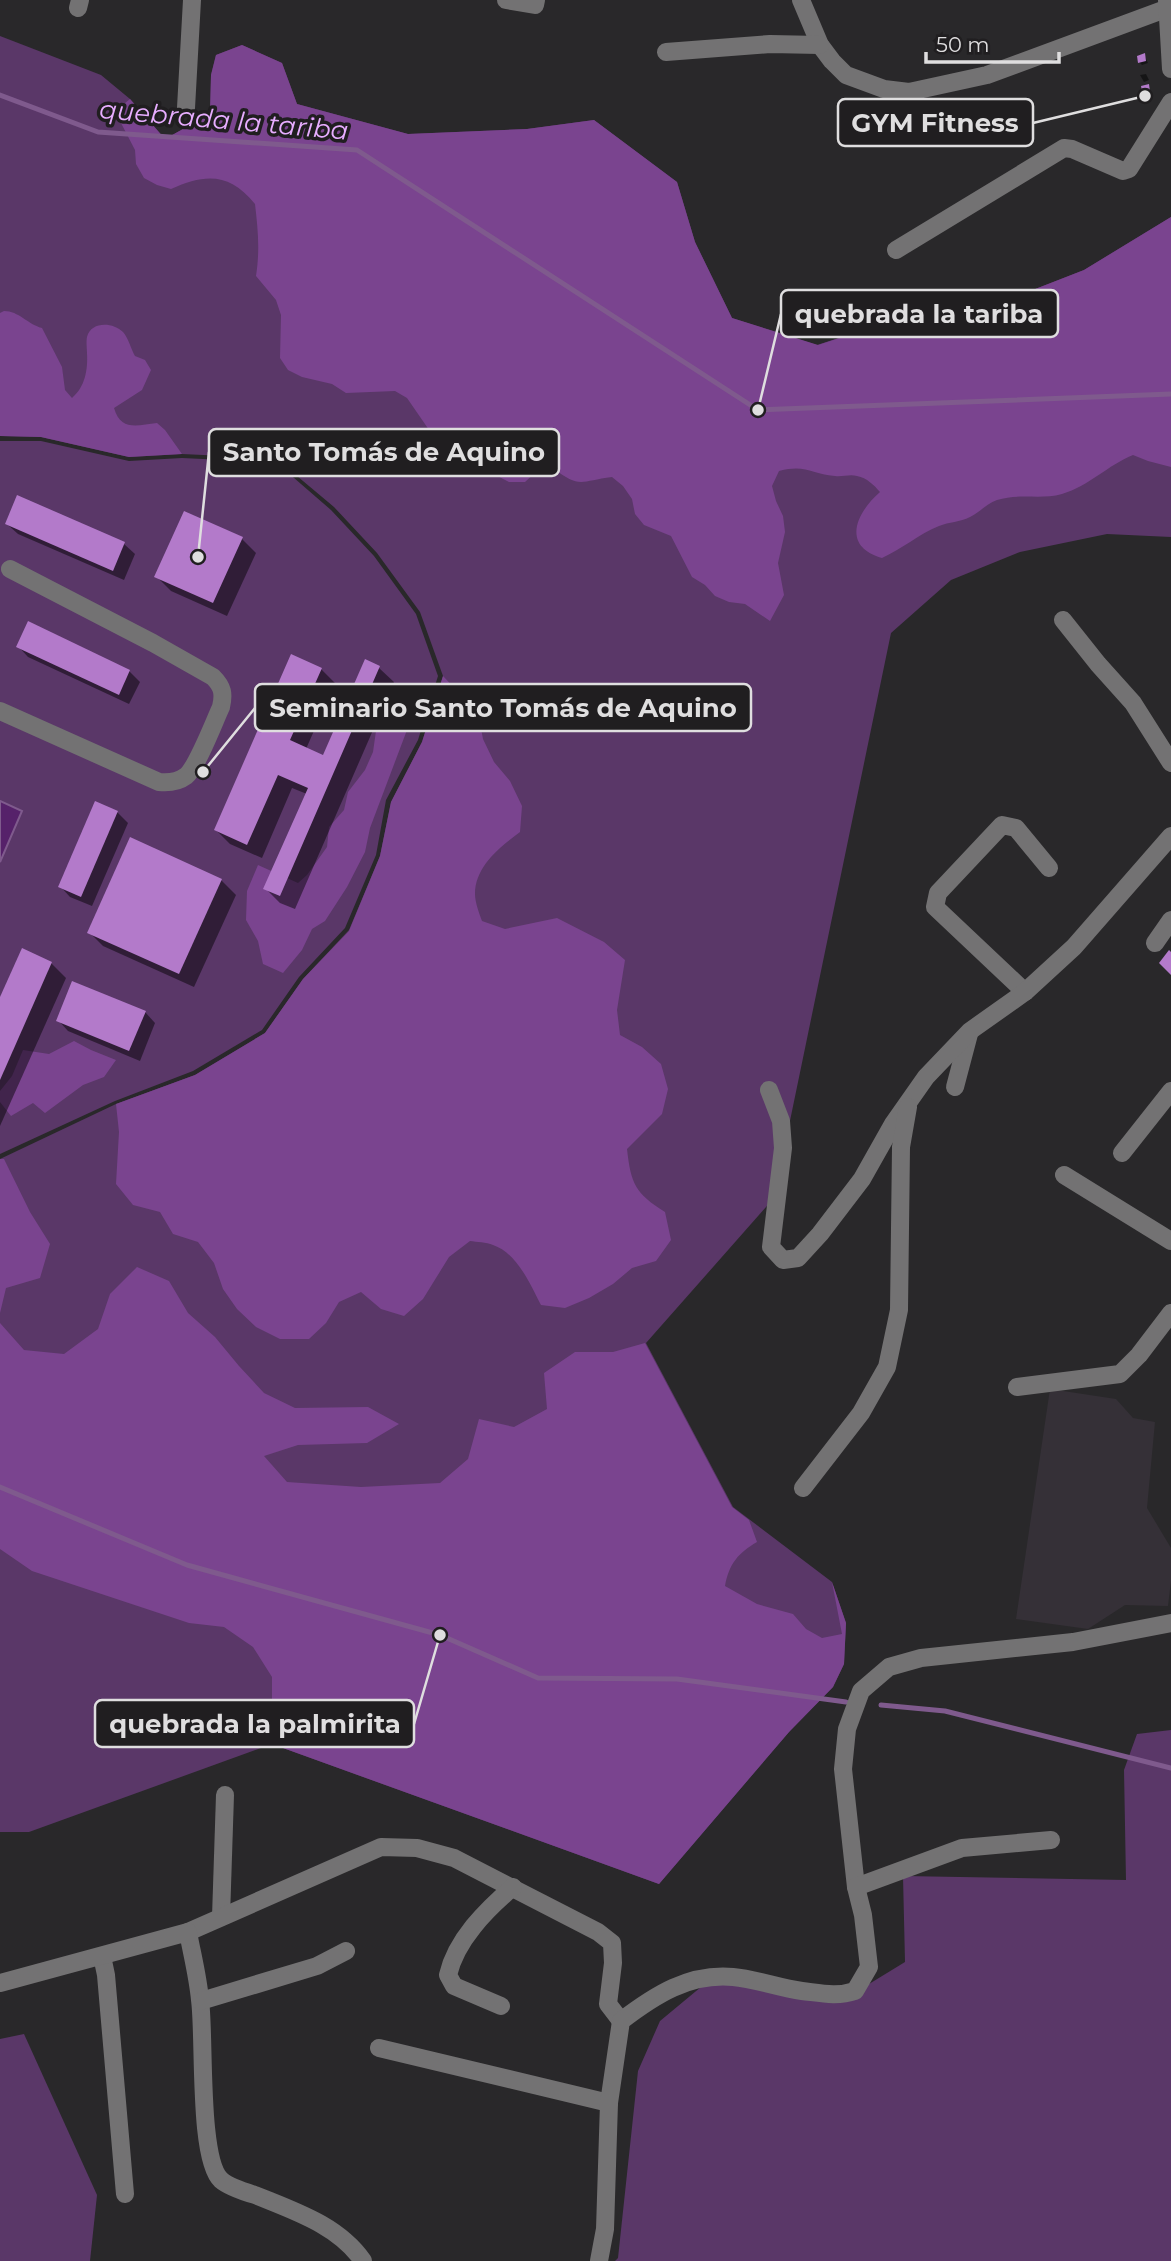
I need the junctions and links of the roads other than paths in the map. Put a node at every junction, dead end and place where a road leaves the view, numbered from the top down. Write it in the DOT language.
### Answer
graph roads {
  1 [pos="192,0"];
  2 [pos="506,0"];
  3 [pos="536,0"];
  4 [pos="801,0"];
  5 [pos="1169,5"];
  6 [pos="820,45"];
  7 [pos="666,52"];
  8 [pos="1171,69"];
  9 [pos="1171,102"];
  10 [pos="187,108"];
  11 [pos="896,250"];
  12 [pos="10,569"];
  13 [pos="1063,620"];
  14 [pos="0,711"];
  15 [pos="1171,763"];
  16 [pos="1171,836"];
  17 [pos="1049,868"];
  18 [pos="1171,920"];
  19 [pos="1155,943"];
  20 [pos="1025,992"];
  21 [pos="970,1031"];
  22 [pos="955,1087"];
  23 [pos="769,1090"];
  24 [pos="1171,1091"];
  25 [pos="909,1100"];
  26 [pos="1122,1153"];
  27 [pos="1064,1175"];
  28 [pos="1171,1241"];
  29 [pos="1171,1312"];
  30 [pos="1017,1387"];
  31 [pos="803,1488"];
  32 [pos="1171,1623"];
  33 [pos="225,1795"];
  34 [pos="1052,1840"];
  35 [pos="513,1887"];
  36 [pos="856,1887"];
  37 [pos="221,1917"];
  38 [pos="188,1932"];
  39 [pos="346,1951"];
  40 [pos="102,1956"];
  41 [pos="0,1983"];
  42 [pos="201,2001"];
  43 [pos="501,2006"];
  44 [pos="621,2021"];
  45 [pos="379,2048"];
  46 [pos="608,2103"];
  47 [pos="125,2194"];
  48 [pos="363,2261"];
  49 [pos="599,2261"];
  1 -- 10 [label="street"];
  2 -- 3 [label="street"];
  4 -- 6 [label="street"];
  5 -- 6 [label="street"];
  5 -- 8 [label="street"];
  6 -- 7 [label="street"];
  9 -- 11 [label="street"];
  12 -- 14 [label="street"];
  13 -- 15 [label="street"];
  16 -- 20 [label="street"];
  17 -- 20 [label="street"];
  18 -- 19 [label="street"];
  20 -- 21 [label="street"];
  21 -- 22 [label="street"];
  21 -- 25 [label="street"];
  23 -- 25 [label="street"];
  24 -- 26 [label="street"];
  25 -- 31 [label="street"];
  27 -- 28 [label="street"];
  29 -- 30 [label="street"];
  32 -- 36 [label="street"];
  33 -- 37 [label="street"];
  34 -- 36 [label="street"];
  35 -- 37 [label="street"];
  35 -- 43 [label="street"];
  35 -- 44 [label="street"];
  36 -- 44 [label="street"];
  37 -- 38 [label="street"];
  38 -- 40 [label="street"];
  38 -- 42 [label="street"];
  39 -- 42 [label="street"];
  40 -- 41 [label="street"];
  40 -- 47 [label="street"];
  42 -- 48 [label="street"];
  44 -- 46 [label="street"];
  45 -- 46 [label="street"];
  46 -- 49 [label="street"];
}
